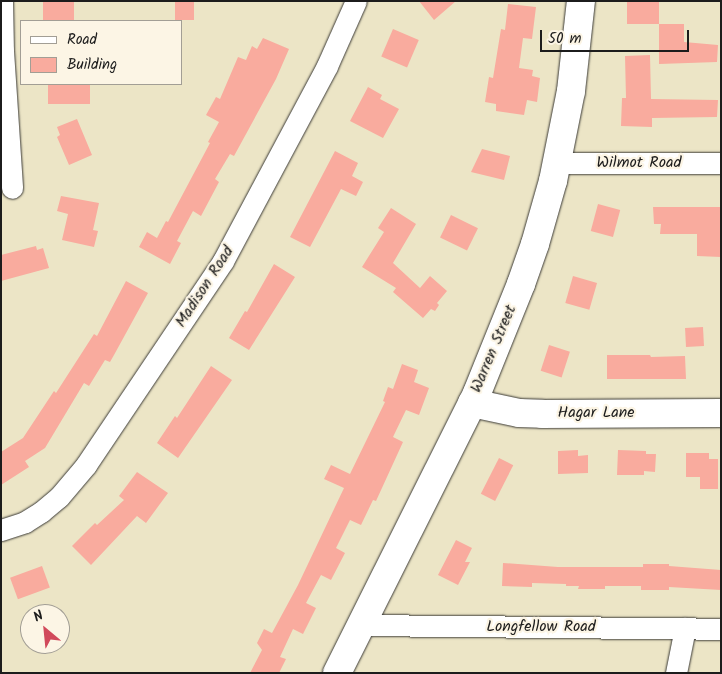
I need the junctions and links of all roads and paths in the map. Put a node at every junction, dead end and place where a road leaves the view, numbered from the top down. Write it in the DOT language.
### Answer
graph roads {
  1 [pos="2,1"];
  2 [pos="356,1"];
  3 [pos="581,1"];
  4 [pos="721,162"];
  5 [pos="556,163"];
  6 [pos="12,188"];
  7 [pos="472,403"];
  8 [pos="721,413"];
  9 [pos="1,530"];
  10 [pos="361,625"];
  11 [pos="686,628"];
  12 [pos="721,629"];
  13 [pos="337,673"];
  14 [pos="676,673"];
  1 -- 6 [label="street"];
  2 -- 9 [label="street, Madison Road"];
  3 -- 5 [label="main road, Warren Street"];
  4 -- 5 [label="street, Wilmot Road"];
  5 -- 7 [label="main road, Warren Street"];
  7 -- 8 [label="main road, Hagar Lane"];
  7 -- 10 [label="main road, Warren Street"];
  10 -- 11 [label="street, Longfellow Road"];
  10 -- 13 [label="main road, Warren Street"];
  11 -- 12 [label="street, Longfellow Road"];
  11 -- 14 [label="street"];
}
